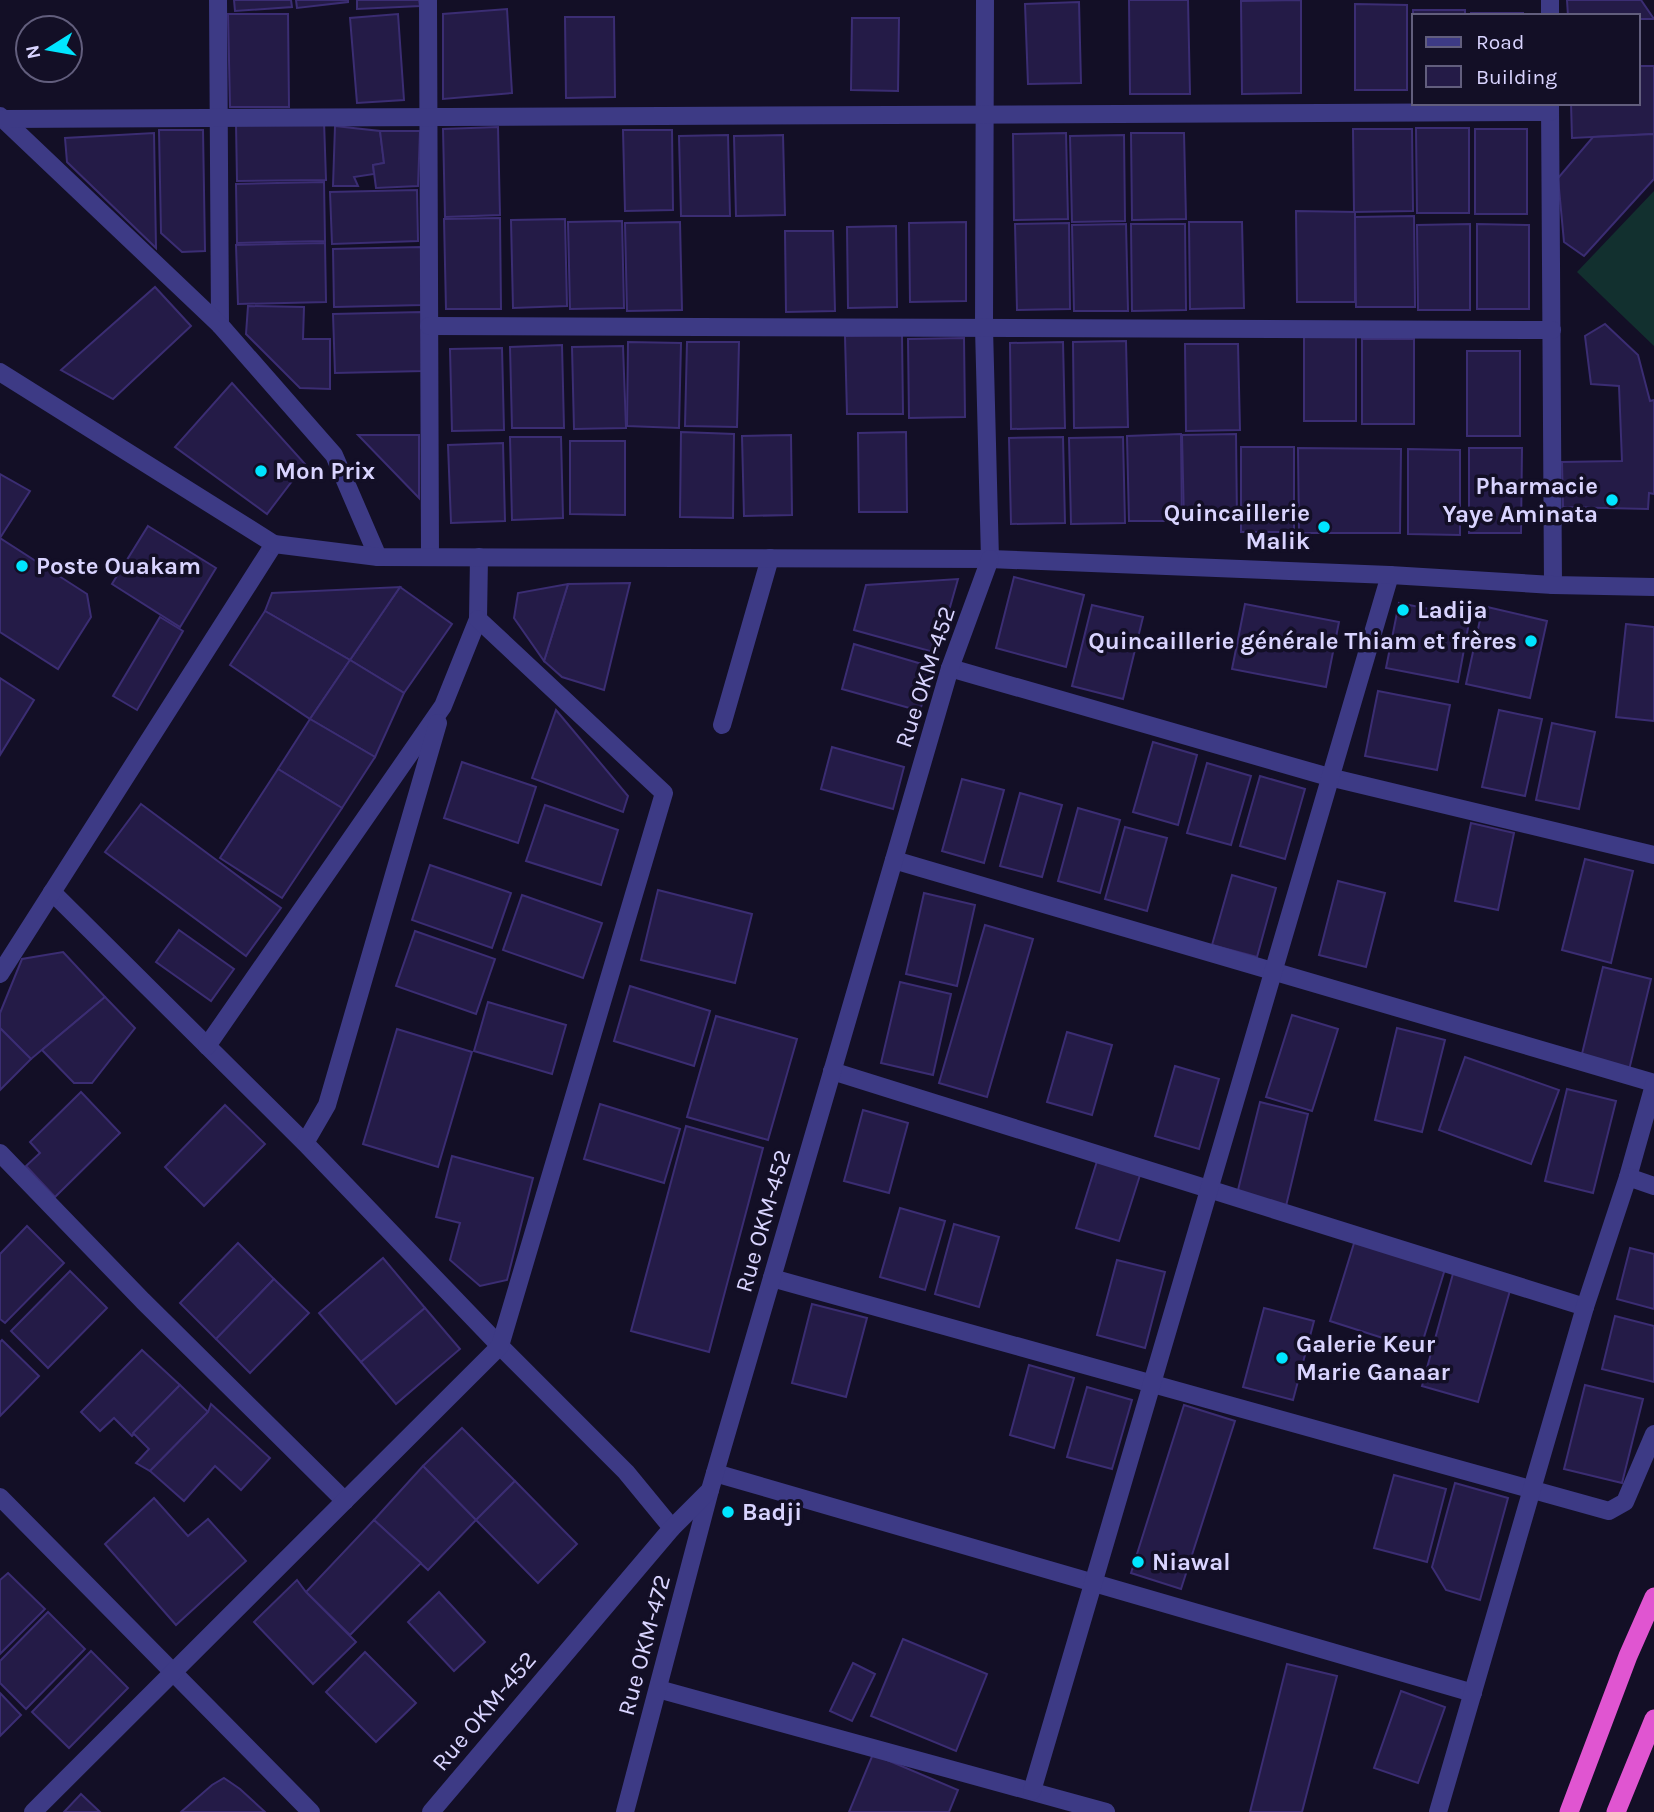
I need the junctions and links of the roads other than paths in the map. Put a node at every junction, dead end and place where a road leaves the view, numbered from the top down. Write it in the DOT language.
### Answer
graph roads {
  1 [pos="218,0"];
  2 [pos="428,0"];
  3 [pos="985,0"];
  4 [pos="1550,108"];
  5 [pos="985,115"];
  6 [pos="2,117"];
  7 [pos="429,117"];
  8 [pos="219,118"];
  9 [pos="220,325"];
  10 [pos="429,326"];
  11 [pos="984,328"];
  12 [pos="1552,330"];
  13 [pos="0,372"];
  14 [pos="274,544"];
  15 [pos="378,557"];
  16 [pos="430,557"];
  17 [pos="479,557"];
  18 [pos="770,558"];
  19 [pos="990,559"];
  20 [pos="1390,575"];
  21 [pos="1553,585"];
  22 [pos="1654,587"];
  23 [pos="478,619"];
  24 [pos="950,667"];
  25 [pos="443,706"];
  26 [pos="722,725"];
  27 [pos="1329,777"];
  28 [pos="1654,855"];
  29 [pos="894,860"];
  30 [pos="52,892"];
  31 [pos="1272,971"];
  32 [pos="0,974"];
  33 [pos="207,1046"];
  34 [pos="832,1071"];
  35 [pos="1654,1084"];
  36 [pos="305,1143"];
  37 [pos="0,1153"];
  38 [pos="1629,1177"];
  39 [pos="1654,1186"];
  40 [pos="1209,1189"];
  41 [pos="772,1278"];
  42 [pos="1585,1307"];
  43 [pos="500,1346"];
  44 [pos="1152,1384"];
  45 [pos="1654,1433"];
  46 [pos="712,1481"];
  47 [pos="1533,1492"];
  48 [pos="0,1497"];
  49 [pos="345,1501"];
  50 [pos="672,1528"];
  51 [pos="1093,1583"];
  52 [pos="1654,1597"];
  53 [pos="173,1672"];
  54 [pos="657,1689"];
  55 [pos="1473,1693"];
  56 [pos="1654,1719"];
  57 [pos="1032,1791"];
  58 [pos="33,1812"];
  59 [pos="311,1812"];
  60 [pos="431,1812"];
  61 [pos="625,1812"];
  62 [pos="1106,1812"];
  63 [pos="1438,1812"];
  64 [pos="1569,1812"];
  65 [pos="1616,1812"];
  1 -- 8 [label="street"];
  2 -- 7 [label="street"];
  3 -- 5 [label="street"];
  4 -- 5 [label="street"];
  4 -- 12 [label="street"];
  5 -- 7 [label="street"];
  5 -- 11 [label="street"];
  6 -- 8 [label="street"];
  6 -- 9 [label="street"];
  7 -- 8 [label="street"];
  7 -- 10 [label="street"];
  8 -- 9 [label="street"];
  9 -- 15 [label="street"];
  10 -- 11 [label="street"];
  10 -- 16 [label="street"];
  11 -- 12 [label="street"];
  11 -- 19 [label="street"];
  12 -- 21 [label="street"];
  13 -- 14 [label="street"];
  14 -- 15 [label="street"];
  14 -- 30 [label="street"];
  15 -- 16 [label="street"];
  16 -- 17 [label="street"];
  17 -- 18 [label="street"];
  17 -- 23 [label="street"];
  18 -- 19 [label="street"];
  18 -- 26 [label="street"];
  19 -- 20 [label="street"];
  19 -- 24 [label="street, Rue OKM-452"];
  20 -- 21 [label="street"];
  20 -- 27 [label="street"];
  21 -- 22 [label="street"];
  23 -- 25 [label="street"];
  23 -- 43 [label="street"];
  24 -- 27 [label="street"];
  24 -- 29 [label="street, Rue OKM-452"];
  25 -- 33 [label="street"];
  25 -- 36 [label="street"];
  27 -- 28 [label="street"];
  27 -- 31 [label="street"];
  29 -- 31 [label="street"];
  29 -- 34 [label="street, Rue OKM-452"];
  30 -- 32 [label="street"];
  30 -- 33 [label="street"];
  31 -- 35 [label="street"];
  31 -- 40 [label="street"];
  33 -- 36 [label="street"];
  34 -- 40 [label="street"];
  34 -- 41 [label="street, Rue OKM-452"];
  35 -- 38 [label="street"];
  36 -- 43 [label="street"];
  37 -- 49 [label="street"];
  38 -- 39 [label="street"];
  38 -- 42 [label="street"];
  40 -- 42 [label="street"];
  40 -- 44 [label="street"];
  41 -- 44 [label="street"];
  41 -- 46 [label="street, Rue OKM-452"];
  42 -- 47 [label="street"];
  43 -- 49 [label="street"];
  43 -- 50 [label="street"];
  44 -- 47 [label="street"];
  44 -- 51 [label="street"];
  45 -- 47 [label="street"];
  46 -- 50 [label="street, Rue OKM-452"];
  46 -- 51 [label="street"];
  46 -- 54 [label="street, Rue OKM-472"];
  47 -- 55 [label="street"];
  48 -- 53 [label="street"];
  49 -- 53 [label="street"];
  50 -- 60 [label="street, Rue OKM-452"];
  51 -- 55 [label="street"];
  51 -- 57 [label="street"];
  52 -- 64 [label="highway"];
  53 -- 58 [label="street"];
  53 -- 59 [label="street"];
  54 -- 57 [label="street"];
  54 -- 61 [label="street, Rue OKM-472"];
  55 -- 63 [label="street"];
  56 -- 65 [label="highway"];
  57 -- 62 [label="street"];
}
